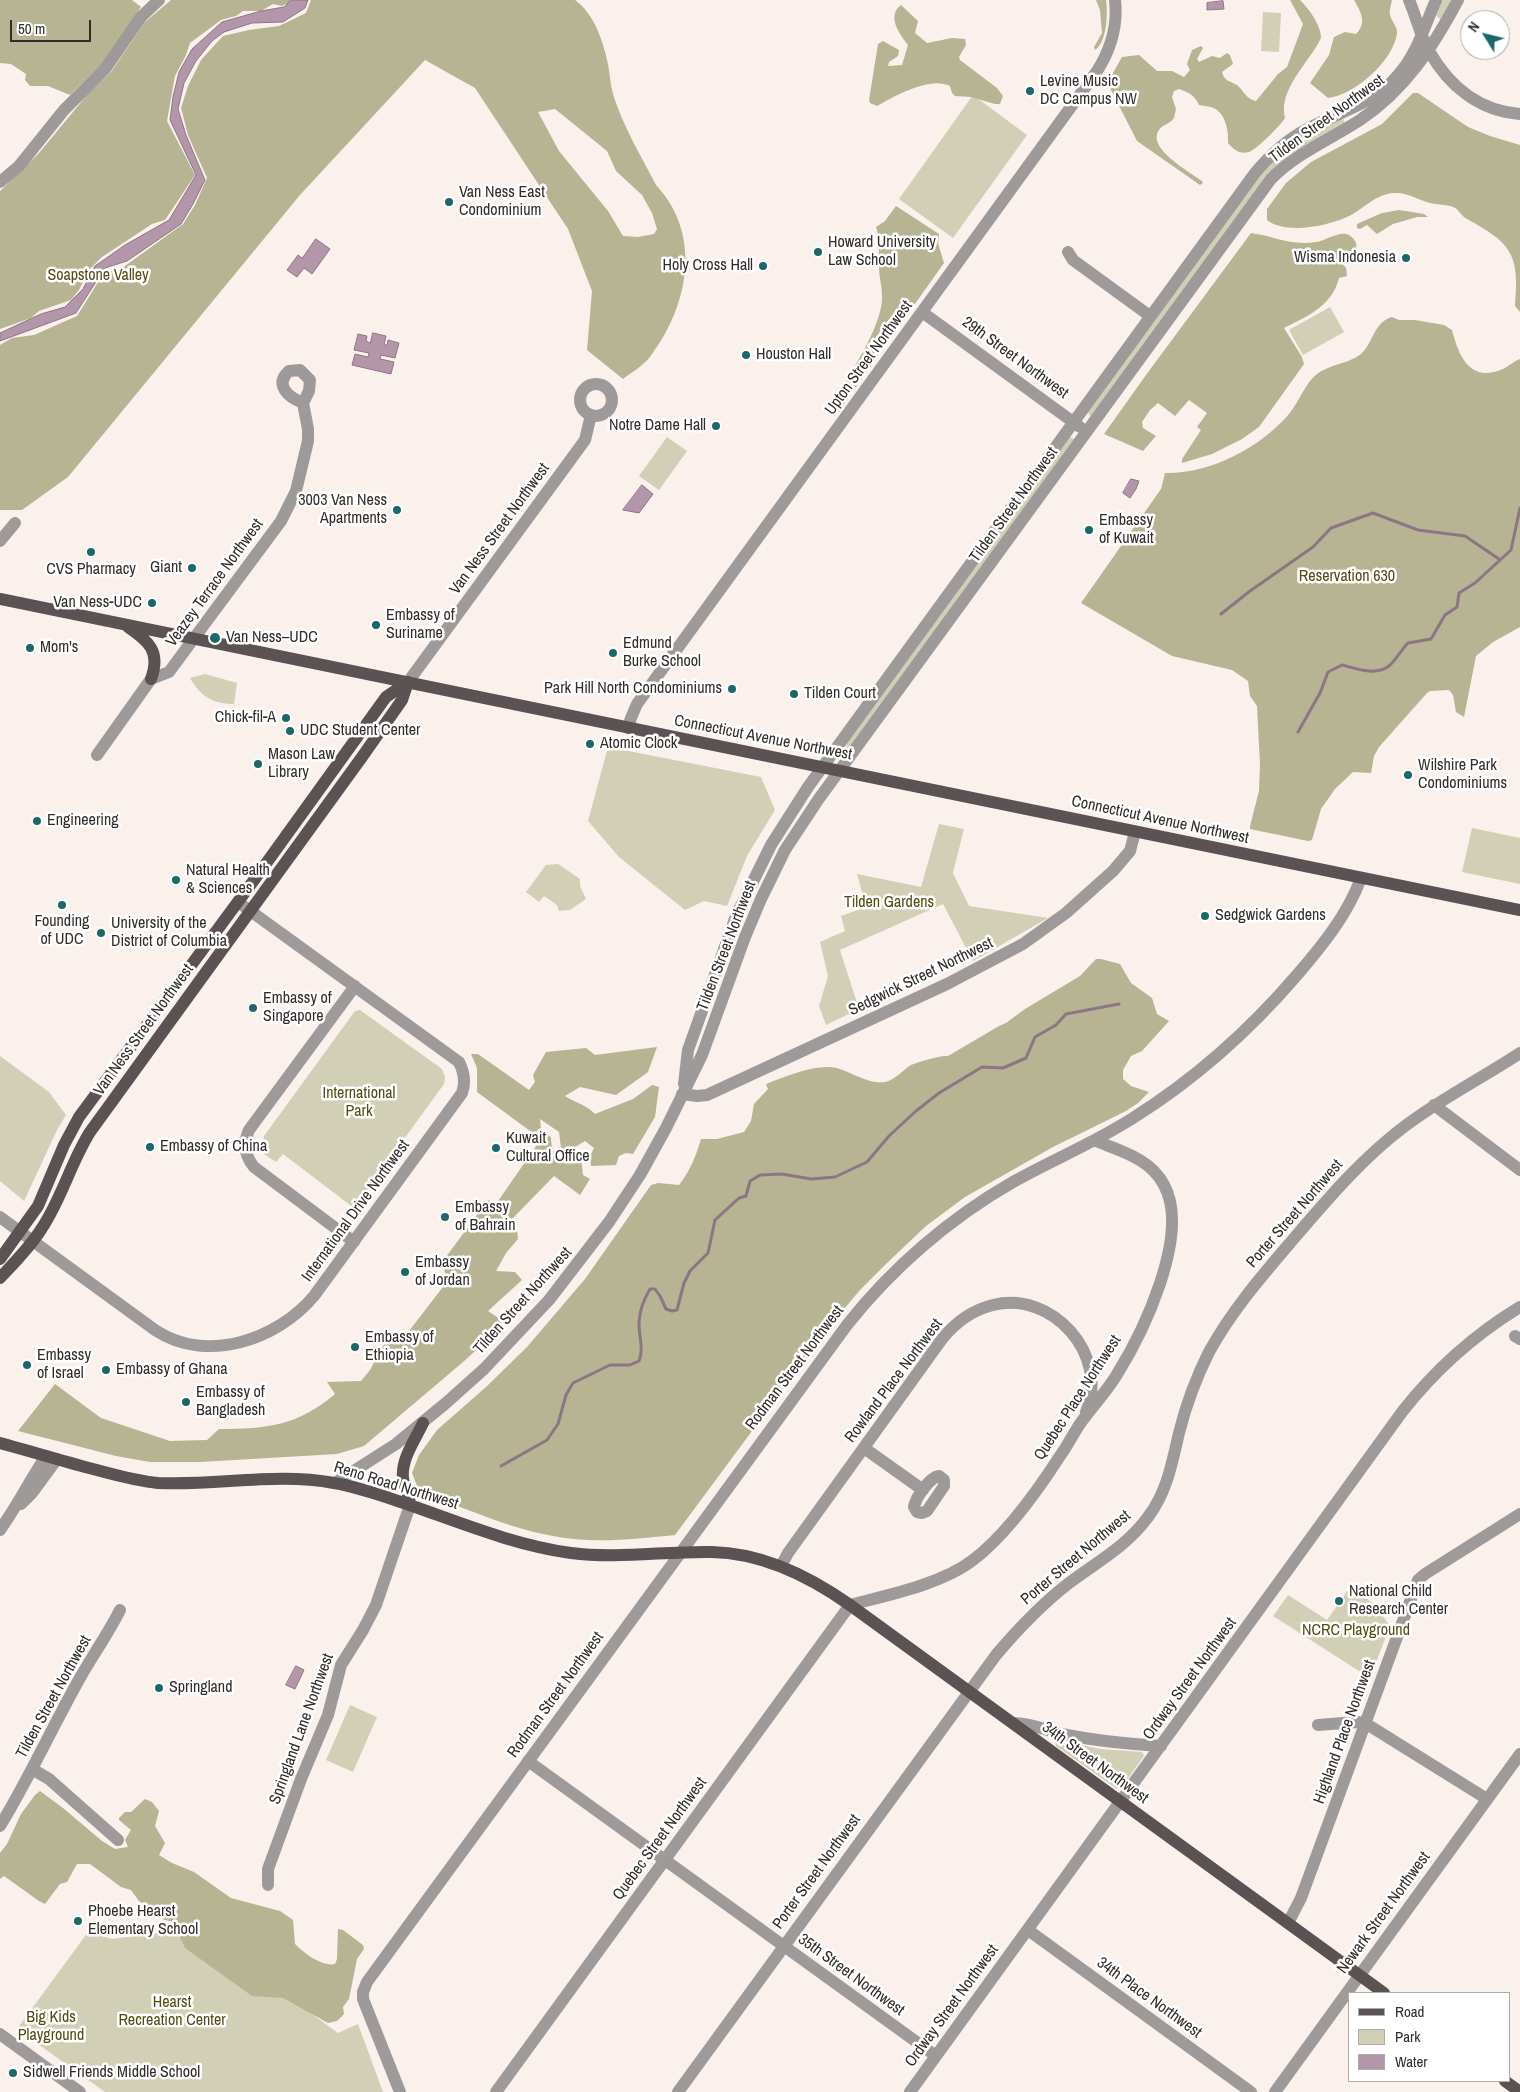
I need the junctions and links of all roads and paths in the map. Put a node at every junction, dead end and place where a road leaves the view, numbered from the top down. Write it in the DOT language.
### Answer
graph roads {
  1 [pos="159,0"];
  2 [pos="1115,0"];
  3 [pos="1409,0"];
  4 [pos="1436,0"];
  5 [pos="1458,0"];
  6 [pos="1421,34"];
  7 [pos="1428,51"];
  8 [pos="1345,112"];
  9 [pos="1520,114"];
  10 [pos="1351,125"];
  11 [pos="0,182"];
  12 [pos="1068,252"];
  13 [pos="922,312"];
  14 [pos="1150,316"];
  15 [pos="303,403"];
  16 [pos="591,415"];
  17 [pos="1073,422"];
  18 [pos="1087,432"];
  19 [pos="15,523"];
  20 [pos="0,541"];
  21 [pos="0,598"];
  22 [pos="124,624"];
  23 [pos="194,638"];
  24 [pos="151,679"];
  25 [pos="408,682"];
  26 [pos="628,728"];
  27 [pos="97,755"];
  28 [pos="822,766"];
  29 [pos="841,770"];
  30 [pos="1135,832"];
  31 [pos="1361,878"];
  32 [pos="238,902"];
  33 [pos="741,906"];
  34 [pos="1520,910"];
  35 [pos="251,911"];
  36 [pos="755,911"];
  37 [pos="355,986"];
  38 [pos="1520,1053"];
  39 [pos="682,1094"];
  40 [pos="1434,1105"];
  41 [pos="1096,1141"];
  42 [pos="1520,1170"];
  43 [pos="0,1217"];
  44 [pos="21,1232"];
  45 [pos="33,1240"];
  46 [pos="354,1242"];
  47 [pos="0,1259"];
  48 [pos="0,1278"];
  49 [pos="1520,1307"];
  50 [pos="1082,1421"];
  51 [pos="423,1423"];
  52 [pos="0,1443"];
  53 [pos="864,1448"];
  54 [pos="52,1458"];
  55 [pos="335,1483"];
  56 [pos="923,1490"];
  57 [pos="410,1505"];
  58 [pos="1520,1514"];
  59 [pos="0,1530"];
  60 [pos="680,1552"];
  61 [pos="781,1566"];
  62 [pos="850,1605"];
  63 [pos="120,1610"];
  64 [pos="969,1691"];
  65 [pos="1014,1723"];
  66 [pos="1366,1723"];
  67 [pos="1318,1725"];
  68 [pos="1161,1746"];
  69 [pos="1520,1754"];
  70 [pos="528,1761"];
  71 [pos="32,1769"];
  72 [pos="1487,1799"];
  73 [pos="1121,1802"];
  74 [pos="0,1826"];
  75 [pos="118,1840"];
  76 [pos="664,1860"];
  77 [pos="268,1885"];
  78 [pos="1288,1923"];
  79 [pos="1028,1930"];
  80 [pos="783,1946"];
  81 [pos="1359,1975"];
  82 [pos="1383,1992"];
  83 [pos="0,2034"];
  84 [pos="936,2056"];
  85 [pos="1506,2082"];
  86 [pos="80,2092"];
  87 [pos="400,2092"];
  88 [pos="496,2092"];
  89 [pos="678,2092"];
  90 [pos="910,2092"];
  91 [pos="1251,2092"];
  92 [pos="1275,2092"];
  93 [pos="1520,2092"];
  1 -- 11 [label="street"];
  2 -- 13 [label="street, Upton Street Northwest"];
  3 -- 6 [label="street"];
  4 -- 6 [label="street, Tilden Street Northwest"];
  5 -- 7 [label="street, Tilden Street Northwest"];
  6 -- 7 [label="street"];
  6 -- 8 [label="street, Tilden Street Northwest"];
  7 -- 9 [label="street"];
  7 -- 10 [label="street, Tilden Street Northwest"];
  8 -- 10 [label="street"];
  8 -- 14 [label="street, Tilden Street Northwest"];
  10 -- 18 [label="street, Tilden Street Northwest"];
  12 -- 14 [label="street"];
  13 -- 17 [label="street, 29th Street Northwest"];
  13 -- 26 [label="street, Upton Street Northwest"];
  14 -- 17 [label="street, Tilden Street Northwest"];
  15 -- 23 [label="street, Veazey Terrace Northwest"];
  16 -- 25 [label="street, Van Ness Street Northwest"];
  17 -- 18 [label="street, 29th Street Northwest"];
  17 -- 28 [label="street, Tilden Street Northwest"];
  18 -- 29 [label="street, Tilden Street Northwest"];
  19 -- 20 [label="street"];
  21 -- 22 [label="main road, Connecticut Avenue Northwest"];
  22 -- 23 [label="main road, Connecticut Avenue Northwest"];
  22 -- 24 [label="main road"];
  23 -- 24 [label="street, Veazey Terrace Northwest"];
  23 -- 25 [label="main road, Connecticut Avenue Northwest"];
  24 -- 27 [label="street, Veazey Terrace Northwest"];
  25 -- 26 [label="main road, Connecticut Avenue Northwest"];
  25 -- 32 [label="main road, Van Ness Street Northwest"];
  25 -- 35 [label="main road, Van Ness Street Northwest"];
  26 -- 28 [label="main road, Connecticut Avenue Northwest"];
  28 -- 29 [label="main road, Connecticut Avenue Northwest"];
  28 -- 33 [label="street, Tilden Street Northwest"];
  29 -- 30 [label="main road, Connecticut Avenue Northwest"];
  29 -- 36 [label="street, Tilden Street Northwest"];
  30 -- 31 [label="main road, Connecticut Avenue Northwest"];
  30 -- 39 [label="street, Sedgwick Street Northwest"];
  31 -- 34 [label="main road, Connecticut Avenue Northwest"];
  31 -- 41 [label="street, Rodman Street Northwest"];
  32 -- 35 [label="street, International Drive Northwest"];
  32 -- 44 [label="main road, Van Ness Street Northwest"];
  33 -- 36 [label="street"];
  33 -- 39 [label="street, Tilden Street Northwest"];
  35 -- 37 [label="street, International Drive Northwest"];
  35 -- 45 [label="main road, Van Ness Street Northwest"];
  36 -- 39 [label="street, Tilden Street Northwest"];
  37 -- 46 [label="street"];
  37 -- 46 [label="street, International Drive Northwest"];
  38 -- 40 [label="street, Porter Street Northwest"];
  39 -- 51 [label="street, Tilden Street Northwest"];
  40 -- 42 [label="street"];
  40 -- 64 [label="street, Porter Street Northwest"];
  41 -- 50 [label="street, Quebec Place Northwest"];
  41 -- 60 [label="street, Rodman Street Northwest"];
  43 -- 44 [label="street, International Drive Northwest"];
  44 -- 45 [label="street, International Drive Northwest"];
  44 -- 47 [label="main road, Van Ness Street Northwest"];
  45 -- 46 [label="street, International Drive Northwest"];
  45 -- 48 [label="main road, Van Ness Street Northwest"];
  49 -- 68 [label="street, Ordway Street Northwest"];
  50 -- 53 [label="street, Rowland Place Northwest"];
  50 -- 62 [label="street, Quebec Place Northwest"];
  51 -- 55 [label="street, Tilden Street Northwest"];
  51 -- 57 [label="main road"];
  52 -- 54 [label="main road, Reno Road Northwest"];
  53 -- 56 [label="street"];
  53 -- 61 [label="street, Rowland Place Northwest"];
  54 -- 55 [label="main road, Reno Road Northwest"];
  54 -- 59 [label="street"];
  55 -- 57 [label="main road, Reno Road Northwest"];
  57 -- 60 [label="main road, Reno Road Northwest"];
  57 -- 77 [label="street, Springland Lane Northwest"];
  58 -- 66 [label="street, Highland Place Northwest"];
  60 -- 61 [label="main road, Reno Road Northwest"];
  60 -- 70 [label="street, Rodman Street Northwest"];
  61 -- 62 [label="main road, 34th Street Northwest"];
  62 -- 64 [label="main road, 34th Street Northwest"];
  62 -- 76 [label="street, Quebec Street Northwest"];
  63 -- 71 [label="street, Tilden Street Northwest"];
  64 -- 65 [label="main road, 34th Street Northwest"];
  64 -- 80 [label="street, Porter Street Northwest"];
  65 -- 68 [label="street"];
  65 -- 73 [label="main road, 34th Street Northwest"];
  66 -- 67 [label="street"];
  66 -- 72 [label="street"];
  66 -- 78 [label="street, Highland Place Northwest"];
  68 -- 73 [label="street, Ordway Street Northwest"];
  69 -- 72 [label="street, Newark Street Northwest"];
  70 -- 76 [label="street, 35th Street Northwest"];
  70 -- 87 [label="street, Rodman Street Northwest"];
  71 -- 74 [label="street, Tilden Street Northwest"];
  71 -- 75 [label="street"];
  72 -- 81 [label="street, Newark Street Northwest"];
  73 -- 78 [label="main road, 34th Street Northwest"];
  73 -- 79 [label="street, Ordway Street Northwest"];
  76 -- 80 [label="street, 35th Street Northwest"];
  76 -- 88 [label="street, Quebec Street Northwest"];
  78 -- 81 [label="main road, 34th Street Northwest"];
  79 -- 84 [label="street, Ordway Street Northwest"];
  79 -- 91 [label="street, 34th Place Northwest"];
  80 -- 84 [label="street, 35th Street Northwest"];
  80 -- 89 [label="street, Porter Street Northwest"];
  81 -- 82 [label="main road, 34th Street Northwest"];
  81 -- 92 [label="street, Newark Street Northwest"];
  83 -- 86 [label="street"];
  84 -- 90 [label="street, Ordway Street Northwest"];
  85 -- 93 [label="main road"];
}
